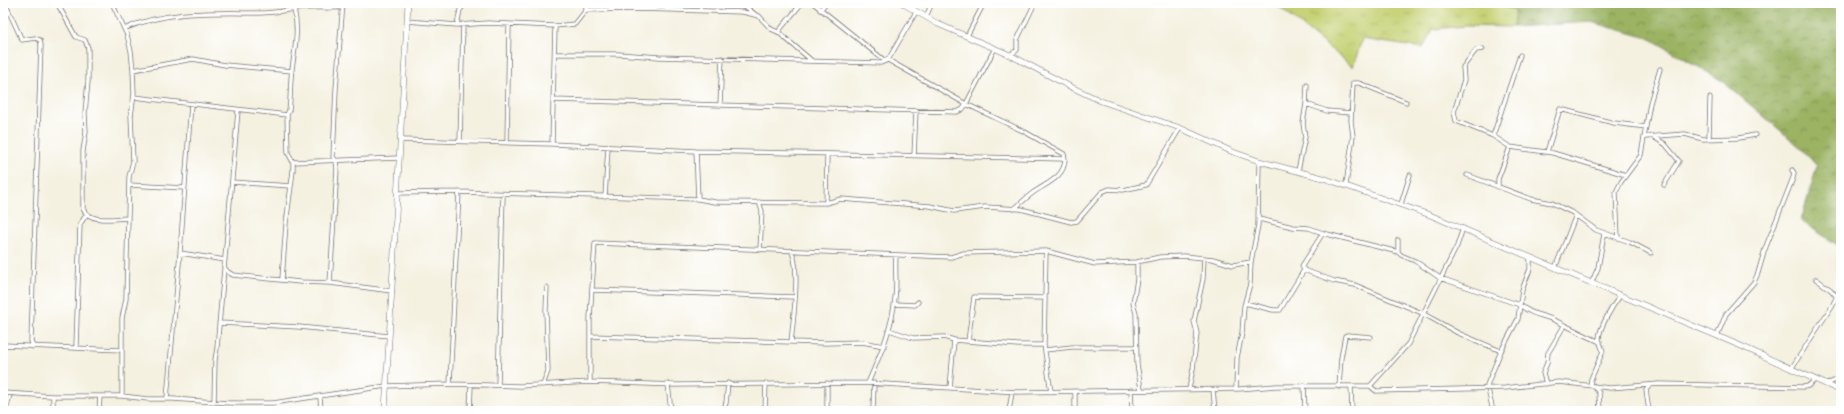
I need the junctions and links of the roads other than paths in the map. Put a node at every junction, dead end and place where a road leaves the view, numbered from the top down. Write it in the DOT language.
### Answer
graph roads {
  1 [pos="5,3"];
  2 [pos="57,3"];
  3 [pos="112,3"];
  4 [pos="408,3"];
  5 [pos="466,3"];
  6 [pos="586,3"];
  7 [pos="742,3"];
  8 [pos="802,3"];
  9 [pos="813,3"];
  10 [pos="826,3"];
  11 [pos="902,3"];
  12 [pos="932,3"];
  13 [pos="984,3"];
  14 [pos="1035,3"];
  15 [pos="307,5"];
  16 [pos="343,5"];
  17 [pos="746,7"];
  18 [pos="294,9"];
  19 [pos="586,10"];
  20 [pos="820,10"];
  21 [pos="743,12"];
  22 [pos="916,12"];
  23 [pos="758,16"];
  24 [pos="926,17"];
  25 [pos="407,21"];
  26 [pos="457,24"];
  27 [pos="463,24"];
  28 [pos="509,25"];
  29 [pos="556,26"];
  30 [pos="124,29"];
  31 [pos="778,32"];
  32 [pos="967,36"];
  33 [pos="995,48"];
  34 [pos="1483,48"];
  35 [pos="556,54"];
  36 [pos="1010,55"];
  37 [pos="1520,55"];
  38 [pos="722,58"];
  39 [pos="888,60"];
  40 [pos="812,61"];
  41 [pos="1660,69"];
  42 [pos="133,70"];
  43 [pos="292,72"];
  44 [pos="1307,85"];
  45 [pos="134,97"];
  46 [pos="1710,98"];
  47 [pos="554,100"];
  48 [pos="1406,102"];
  49 [pos="191,104"];
  50 [pos="720,104"];
  51 [pos="966,104"];
  52 [pos="1306,104"];
  53 [pos="238,110"];
  54 [pos="916,110"];
  55 [pos="1352,113"];
  56 [pos="287,115"];
  57 [pos="1646,127"];
  58 [pos="1180,128"];
  59 [pos="1652,135"];
  60 [pos="1755,135"];
  61 [pos="1493,136"];
  62 [pos="1645,137"];
  63 [pos="1709,138"];
  64 [pos="400,140"];
  65 [pos="460,142"];
  66 [pos="507,143"];
  67 [pos="552,144"];
  68 [pos="1510,146"];
  69 [pos="608,147"];
  70 [pos="696,151"];
  71 [pos="1546,152"];
  72 [pos="827,155"];
  73 [pos="914,156"];
  74 [pos="399,158"];
  75 [pos="1065,159"];
  76 [pos="336,161"];
  77 [pos="1259,161"];
  78 [pos="293,162"];
  79 [pos="1792,170"];
  80 [pos="1298,171"];
  81 [pos="1410,175"];
  82 [pos="1466,175"];
  83 [pos="1626,175"];
  84 [pos="232,182"];
  85 [pos="129,185"];
  86 [pos="1346,185"];
  87 [pos="1664,185"];
  88 [pos="291,186"];
  89 [pos="1498,187"];
  90 [pos="185,188"];
  91 [pos="459,192"];
  92 [pos="398,193"];
  93 [pos="503,194"];
  94 [pos="606,197"];
  95 [pos="698,199"];
  96 [pos="759,202"];
  97 [pos="826,203"];
  98 [pos="1401,204"];
  99 [pos="1014,209"];
  100 [pos="87,214"];
  101 [pos="1576,215"];
  102 [pos="128,218"];
  103 [pos="1258,219"];
  104 [pos="1463,228"];
  105 [pos="1323,233"];
  106 [pos="1604,234"];
  107 [pos="1618,238"];
  108 [pos="1398,240"];
  109 [pos="760,250"];
  110 [pos="791,251"];
  111 [pos="1046,251"];
  112 [pos="1398,252"];
  113 [pos="180,253"];
  114 [pos="1651,253"];
  115 [pos="896,256"];
  116 [pos="1530,257"];
  117 [pos="1204,258"];
  118 [pos="225,260"];
  119 [pos="1137,262"];
  120 [pos="1251,262"];
  121 [pos="224,267"];
  122 [pos="1554,268"];
  123 [pos="1304,270"];
  124 [pos="233,275"];
  125 [pos="1440,278"];
  126 [pos="282,279"];
  127 [pos="1816,279"];
  128 [pos="223,282"];
  129 [pos="330,283"];
  130 [pos="1591,284"];
  131 [pos="547,287"];
  132 [pos="1841,288"];
  133 [pos="592,290"];
  134 [pos="392,291"];
  135 [pos="1620,296"];
  136 [pos="1836,296"];
  137 [pos="795,297"];
  138 [pos="1045,298"];
  139 [pos="918,302"];
  140 [pos="1245,303"];
  141 [pos="894,304"];
  142 [pos="1520,306"];
  143 [pos="1422,313"];
  144 [pos="219,323"];
  145 [pos="1564,326"];
  146 [pos="889,330"];
  147 [pos="389,336"];
  148 [pos="591,336"];
  149 [pos="1717,336"];
  150 [pos="1371,337"];
  151 [pos="954,340"];
  152 [pos="968,341"];
  153 [pos="791,342"];
  154 [pos="1600,342"];
  155 [pos="1044,344"];
  156 [pos="3,345"];
  157 [pos="884,346"];
  158 [pos="33,347"];
  159 [pos="76,347"];
  160 [pos="1136,347"];
  161 [pos="121,350"];
  162 [pos="1045,350"];
  163 [pos="1501,351"];
  164 [pos="1791,369"];
  165 [pos="1841,375"];
  166 [pos="1815,380"];
  167 [pos="590,382"];
  168 [pos="728,383"];
  169 [pos="766,383"];
  170 [pos="827,383"];
  171 [pos="868,383"];
  172 [pos="874,383"];
  173 [pos="1375,383"];
  174 [pos="450,384"];
  175 [pos="668,384"];
  176 [pos="1546,384"];
  177 [pos="1650,384"];
  178 [pos="471,385"];
  179 [pos="498,385"];
  180 [pos="543,385"];
  181 [pos="1304,385"];
  182 [pos="1643,385"];
  183 [pos="1826,385"];
  184 [pos="386,386"];
  185 [pos="1339,386"];
  186 [pos="1370,386"];
  187 [pos="1592,386"];
  188 [pos="1351,387"];
  189 [pos="1603,387"];
  190 [pos="950,388"];
  191 [pos="1141,389"];
  192 [pos="1189,389"];
  193 [pos="1236,389"];
  194 [pos="1487,389"];
  195 [pos="1131,390"];
  196 [pos="1213,390"];
  197 [pos="1646,390"];
  198 [pos="1075,391"];
  199 [pos="1376,391"];
  200 [pos="1841,391"];
  201 [pos="1012,392"];
  202 [pos="1051,392"];
  203 [pos="1599,393"];
  204 [pos="3,394"];
  205 [pos="10,394"];
  206 [pos="53,396"];
  207 [pos="100,396"];
  208 [pos="122,396"];
  209 [pos="320,397"];
  210 [pos="167,398"];
  211 [pos="214,402"];
  212 [pos="6,411"];
  213 [pos="53,411"];
  214 [pos="99,411"];
  215 [pos="321,411"];
  216 [pos="385,411"];
  217 [pos="470,411"];
  218 [pos="671,411"];
  219 [pos="723,411"];
  220 [pos="764,411"];
  221 [pos="827,411"];
  222 [pos="873,411"];
  223 [pos="1009,411"];
  224 [pos="1075,411"];
  225 [pos="1132,411"];
  226 [pos="1214,411"];
  227 [pos="1305,411"];
  228 [pos="1352,411"];
  229 [pos="1493,411"];
  230 [pos="1600,411"];
  231 [pos="1649,411"];
  1 -- 158 [label="street"];
  2 -- 100 [label="street"];
  3 -- 30 [label="street"];
  4 -- 25 [label="street"];
  5 -- 26 [label="street"];
  6 -- 19 [label="street"];
  7 -- 17 [label="street"];
  8 -- 31 [label="street"];
  9 -- 20 [label="street"];
  10 -- 20 [label="street"];
  11 -- 22 [label="street"];
  12 -- 24 [label="street"];
  13 -- 32 [label="street"];
  14 -- 36 [label="street"];
  15 -- 16 [label="street"];
  15 -- 18 [label="street"];
  16 -- 76 [label="street"];
  17 -- 21 [label="street"];
  17 -- 23 [label="street"];
  18 -- 30 [label="street"];
  18 -- 43 [label="street"];
  19 -- 21 [label="street"];
  19 -- 29 [label="street"];
  20 -- 39 [label="street"];
  21 -- 23 [label="street"];
  22 -- 24 [label="street"];
  22 -- 39 [label="street"];
  23 -- 31 [label="street"];
  24 -- 32 [label="street"];
  25 -- 26 [label="street"];
  25 -- 64 [label="street"];
  26 -- 27 [label="street"];
  27 -- 28 [label="street"];
  27 -- 65 [label="street"];
  28 -- 29 [label="street"];
  28 -- 66 [label="street"];
  29 -- 35 [label="street"];
  30 -- 42 [label="street"];
  31 -- 40 [label="street"];
  32 -- 33 [label="street"];
  33 -- 36 [label="street"];
  33 -- 51 [label="street"];
  34 -- 61 [label="street"];
  35 -- 38 [label="street"];
  35 -- 47 [label="street"];
  36 -- 58 [label="street"];
  37 -- 61 [label="street"];
  38 -- 40 [label="street"];
  38 -- 50 [label="street"];
  39 -- 40 [label="street"];
  39 -- 51 [label="street"];
  41 -- 57 [label="street"];
  42 -- 43 [label="street"];
  42 -- 45 [label="street"];
  43 -- 56 [label="street"];
  44 -- 52 [label="street"];
  45 -- 49 [label="street"];
  45 -- 85 [label="street"];
  46 -- 63 [label="street"];
  47 -- 50 [label="street"];
  47 -- 67 [label="street"];
  48 -- 55 [label="street"];
  49 -- 53 [label="street"];
  49 -- 90 [label="street"];
  50 -- 54 [label="street"];
  51 -- 54 [label="street"];
  51 -- 75 [label="street"];
  52 -- 55 [label="street"];
  52 -- 80 [label="street"];
  53 -- 56 [label="street"];
  53 -- 84 [label="street"];
  54 -- 73 [label="street"];
  55 -- 86 [label="street"];
  56 -- 78 [label="street"];
  57 -- 62 [label="street"];
  57 -- 71 [label="street"];
  58 -- 77 [label="street"];
  58 -- 99 [label="street"];
  59 -- 62 [label="street"];
  59 -- 63 [label="street"];
  59 -- 87 [label="street"];
  60 -- 63 [label="street"];
  61 -- 68 [label="street"];
  62 -- 83 [label="street"];
  64 -- 65 [label="street"];
  64 -- 74 [label="street"];
  65 -- 66 [label="street"];
  66 -- 67 [label="street"];
  67 -- 69 [label="street"];
  68 -- 71 [label="street"];
  68 -- 89 [label="street"];
  69 -- 70 [label="street"];
  69 -- 94 [label="street"];
  70 -- 72 [label="street"];
  70 -- 95 [label="street"];
  71 -- 83 [label="street"];
  72 -- 73 [label="street"];
  72 -- 97 [label="street"];
  73 -- 75 [label="street"];
  74 -- 76 [label="street"];
  74 -- 92 [label="street"];
  75 -- 99 [label="street"];
  76 -- 78 [label="street"];
  76 -- 129 [label="street"];
  77 -- 80 [label="street"];
  77 -- 103 [label="street"];
  78 -- 88 [label="street"];
  79 -- 149 [label="street"];
  80 -- 86 [label="street"];
  81 -- 98 [label="street"];
  82 -- 89 [label="street"];
  83 -- 107 [label="street"];
  84 -- 88 [label="street"];
  84 -- 118 [label="street"];
  85 -- 90 [label="street"];
  85 -- 102 [label="street"];
  86 -- 98 [label="street"];
  88 -- 126 [label="street"];
  89 -- 101 [label="street"];
  90 -- 113 [label="street"];
  91 -- 92 [label="street"];
  91 -- 93 [label="street"];
  91 -- 174 [label="street"];
  92 -- 134 [label="street"];
  93 -- 94 [label="street"];
  93 -- 179 [label="street"];
  94 -- 95 [label="street"];
  95 -- 96 [label="street"];
  96 -- 97 [label="street"];
  96 -- 109 [label="street"];
  97 -- 99 [label="street"];
  98 -- 104 [label="street"];
  100 -- 102 [label="street"];
  100 -- 159 [label="street"];
  101 -- 106 [label="street"];
  101 -- 122 [label="street"];
  102 -- 161 [label="street"];
  103 -- 105 [label="street"];
  103 -- 120 [label="street"];
  104 -- 116 [label="street"];
  104 -- 125 [label="street"];
  105 -- 112 [label="street"];
  105 -- 123 [label="street"];
  106 -- 107 [label="street"];
  106 -- 130 [label="street"];
  107 -- 114 [label="street"];
  108 -- 112 [label="street"];
  109 -- 110 [label="street"];
  109 -- 133 [label="street"];
  110 -- 115 [label="street"];
  110 -- 137 [label="street"];
  111 -- 115 [label="street"];
  111 -- 119 [label="street"];
  111 -- 138 [label="street"];
  112 -- 125 [label="street"];
  113 -- 118 [label="street"];
  113 -- 210 [label="street"];
  115 -- 141 [label="street"];
  116 -- 122 [label="street"];
  116 -- 142 [label="street"];
  117 -- 119 [label="street"];
  117 -- 120 [label="street"];
  117 -- 192 [label="street"];
  118 -- 121 [label="street"];
  119 -- 160 [label="street"];
  120 -- 140 [label="street"];
  121 -- 124 [label="street"];
  121 -- 128 [label="street"];
  122 -- 130 [label="street"];
  123 -- 140 [label="street"];
  123 -- 143 [label="street"];
  124 -- 126 [label="street"];
  124 -- 128 [label="street"];
  125 -- 142 [label="street"];
  125 -- 143 [label="street"];
  126 -- 129 [label="street"];
  127 -- 136 [label="street"];
  128 -- 144 [label="street"];
  129 -- 134 [label="street"];
  130 -- 135 [label="street"];
  131 -- 180 [label="street"];
  132 -- 136 [label="street"];
  133 -- 137 [label="street"];
  133 -- 148 [label="street"];
  134 -- 147 [label="street"];
  135 -- 149 [label="street"];
  135 -- 154 [label="street"];
  136 -- 164 [label="street"];
  137 -- 153 [label="street"];
  138 -- 152 [label="street"];
  138 -- 155 [label="street"];
  139 -- 141 [label="street"];
  140 -- 193 [label="street"];
  141 -- 146 [label="street"];
  142 -- 145 [label="street"];
  142 -- 163 [label="street"];
  143 -- 163 [label="street"];
  143 -- 173 [label="street"];
  144 -- 147 [label="street"];
  144 -- 211 [label="street"];
  145 -- 154 [label="street"];
  145 -- 176 [label="street"];
  146 -- 151 [label="street"];
  146 -- 157 [label="street"];
  147 -- 184 [label="street"];
  148 -- 153 [label="street"];
  148 -- 167 [label="street"];
  149 -- 164 [label="street"];
  150 -- 185 [label="street"];
  151 -- 152 [label="street"];
  151 -- 190 [label="street"];
  152 -- 155 [label="street"];
  153 -- 157 [label="street"];
  154 -- 187 [label="street"];
  155 -- 162 [label="street"];
  156 -- 158 [label="street"];
  157 -- 171 [label="street"];
  158 -- 159 [label="street"];
  159 -- 161 [label="street"];
  160 -- 162 [label="street"];
  160 -- 191 [label="street"];
  161 -- 208 [label="street"];
  162 -- 202 [label="street"];
  163 -- 194 [label="street"];
  164 -- 166 [label="street"];
  165 -- 183 [label="street"];
  166 -- 177 [label="street"];
  166 -- 183 [label="street"];
  167 -- 175 [label="street"];
  167 -- 180 [label="street"];
  168 -- 169 [label="street"];
  168 -- 175 [label="street"];
  168 -- 219 [label="street"];
  169 -- 170 [label="street"];
  169 -- 220 [label="street"];
  170 -- 171 [label="street"];
  170 -- 221 [label="street"];
  171 -- 172 [label="street"];
  172 -- 190 [label="street"];
  172 -- 222 [label="street"];
  173 -- 186 [label="street"];
  173 -- 199 [label="street"];
  174 -- 178 [label="street"];
  174 -- 184 [label="street"];
  175 -- 218 [label="street"];
  176 -- 187 [label="street"];
  176 -- 194 [label="street"];
  177 -- 182 [label="street"];
  177 -- 197 [label="street"];
  178 -- 179 [label="street"];
  178 -- 217 [label="street"];
  179 -- 180 [label="street"];
  181 -- 185 [label="street"];
  181 -- 193 [label="street"];
  181 -- 227 [label="street"];
  182 -- 189 [label="street"];
  182 -- 197 [label="street"];
  183 -- 200 [label="street"];
  184 -- 209 [label="street"];
  184 -- 216 [label="street"];
  185 -- 188 [label="street"];
  186 -- 188 [label="street"];
  186 -- 199 [label="street"];
  187 -- 189 [label="street"];
  187 -- 203 [label="street"];
  188 -- 228 [label="street"];
  189 -- 203 [label="street"];
  190 -- 201 [label="street"];
  191 -- 192 [label="street"];
  191 -- 195 [label="street"];
  192 -- 196 [label="street"];
  193 -- 196 [label="street"];
  194 -- 199 [label="street"];
  194 -- 229 [label="street"];
  195 -- 198 [label="street"];
  195 -- 225 [label="street"];
  196 -- 226 [label="street"];
  197 -- 231 [label="street"];
  198 -- 202 [label="street"];
  198 -- 224 [label="street"];
  201 -- 202 [label="street"];
  201 -- 223 [label="street"];
  203 -- 230 [label="street"];
  204 -- 205 [label="street"];
  205 -- 206 [label="street"];
  205 -- 212 [label="street"];
  206 -- 207 [label="street"];
  206 -- 213 [label="street"];
  207 -- 208 [label="street"];
  207 -- 214 [label="street"];
  208 -- 210 [label="street"];
  209 -- 211 [label="street"];
  209 -- 215 [label="street"];
  210 -- 211 [label="street"];
}
